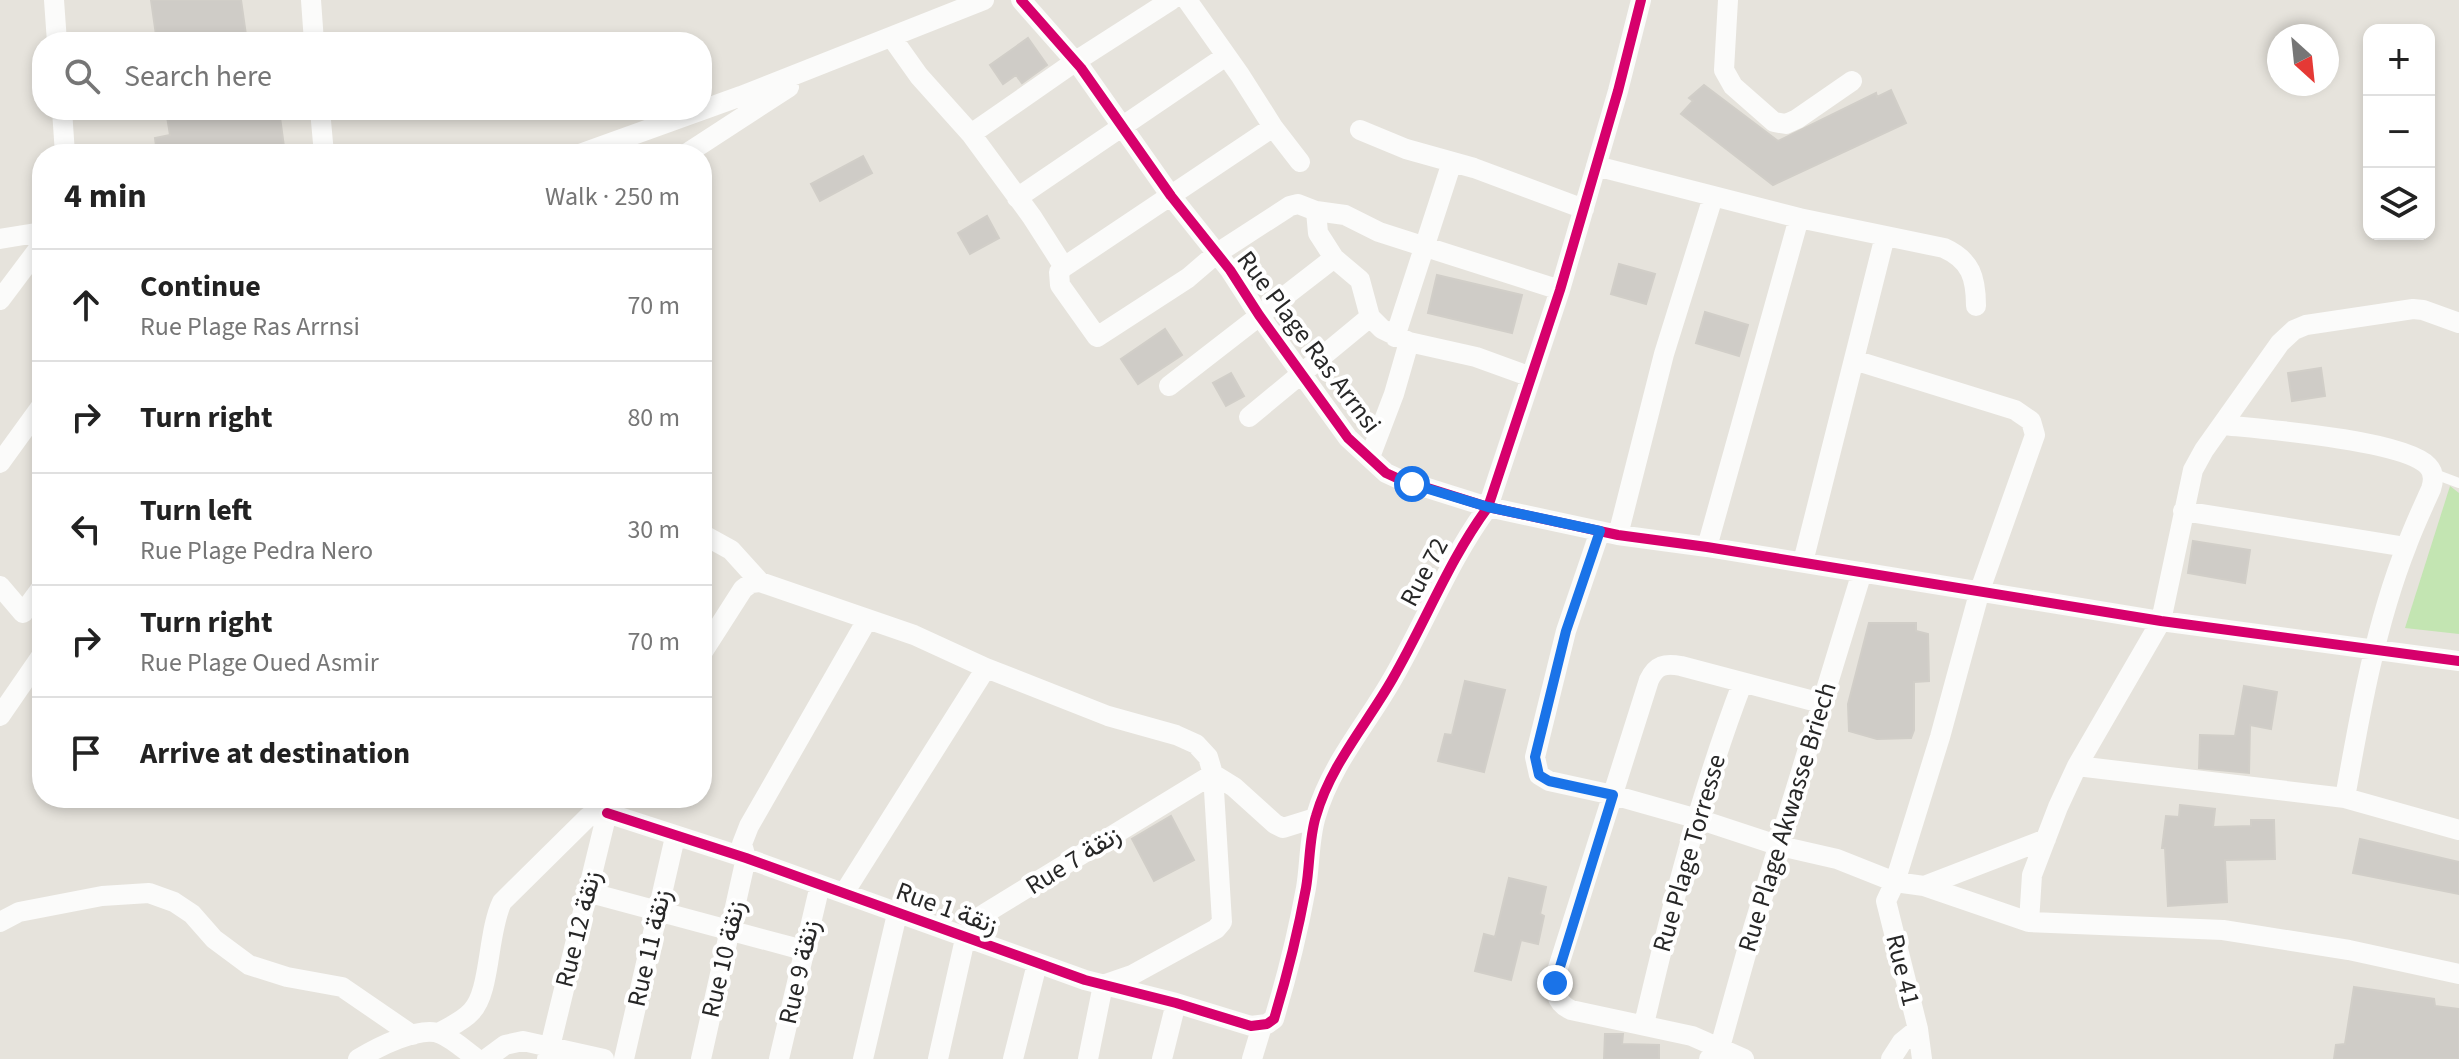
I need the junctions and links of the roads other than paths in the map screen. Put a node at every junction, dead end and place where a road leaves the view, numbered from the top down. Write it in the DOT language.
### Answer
graph roads {
  1 [pos="54,0"];
  2 [pos="311,0"];
  3 [pos="984,0"];
  4 [pos="1021,0"];
  5 [pos="1171,0"];
  6 [pos="1187,0"];
  7 [pos="1641,0"];
  8 [pos="1728,0"];
  9 [pos="56,32"];
  10 [pos="313,32"];
  11 [pos="892,38"];
  12 [pos="1226,56"];
  13 [pos="1076,61"];
  14 [pos="822,65"];
  15 [pos="1852,81"];
  16 [pos="712,105"];
  17 [pos="63,120"];
  18 [pos="321,120"];
  19 [pos="672,120"];
  20 [pos="1123,124"];
  21 [pos="1273,127"];
  22 [pos="1360,130"];
  23 [pos="971,134"];
  24 [pos="64,144"];
  25 [pos="323,144"];
  26 [pos="607,144"];
  27 [pos="701,144"];
  28 [pos="1300,162"];
  29 [pos="1452,162"];
  30 [pos="1596,166"];
  31 [pos="1171,196"];
  32 [pos="1713,197"];
  33 [pos="1017,198"];
  34 [pos="1584,209"];
  35 [pos="1316,211"];
  36 [pos="1799,218"];
  37 [pos="32,234"];
  38 [pos="1885,236"];
  39 [pos="0,239"];
  40 [pos="1423,246"];
  41 [pos="1216,254"];
  42 [pos="32,257"];
  43 [pos="1334,258"];
  44 [pos="1064,267"];
  45 [pos="1560,290"];
  46 [pos="0,300"];
  47 [pos="1976,306"];
  48 [pos="1259,315"];
  49 [pos="1370,317"];
  50 [pos="2459,323"];
  51 [pos="1402,339"];
  52 [pos="1854,360"];
  53 [pos="1300,373"];
  54 [pos="1531,377"];
  55 [pos="1169,386"];
  56 [pos="1249,417"];
  57 [pos="32,419"];
  58 [pos="2223,425"];
  59 [pos="1370,457"];
  60 [pos="0,463"];
  61 [pos="2432,473"];
  62 [pos="2459,483"];
  63 [pos="1488,507"];
  64 [pos="2183,511"];
  65 [pos="1609,533"];
  66 [pos="712,540"];
  67 [pos="1707,547"];
  68 [pos="2406,547"];
  69 [pos="1803,562"];
  70 [pos="1862,572"];
  71 [pos="760,582"];
  72 [pos="0,586"];
  73 [pos="1980,590"];
  74 [pos="32,601"];
  75 [pos="867,620"];
  76 [pos="2161,621"];
  77 [pos="712,637"];
  78 [pos="2375,650"];
  79 [pos="2459,661"];
  80 [pos="986,668"];
  81 [pos="32,670"];
  82 [pos="1742,684"];
  83 [pos="1821,703"];
  84 [pos="0,716"];
  85 [pos="2077,766"];
  86 [pos="1213,774"];
  87 [pos="1613,795"];
  88 [pos="2345,798"];
  89 [pos="608,808"];
  90 [pos="611,808"];
  91 [pos="616,808"];
  92 [pos="1315,818"];
  93 [pos="1698,819"];
  94 [pos="2459,830"];
  95 [pos="675,837"];
  96 [pos="2046,839"];
  97 [pos="1780,846"];
  98 [pos="746,858"];
  99 [pos="1895,882"];
  100 [pos="820,885"];
  101 [pos="1924,886"];
  102 [pos="587,892"];
  103 [pos="844,893"];
  104 [pos="657,911"];
  105 [pos="897,914"];
  106 [pos="0,922"];
  107 [pos="2029,922"];
  108 [pos="729,930"];
  109 [pos="965,939"];
  110 [pos="803,950"];
  111 [pos="1037,964"];
  112 [pos="2459,974"];
  113 [pos="1103,985"];
  114 [pos="1176,1003"];
  115 [pos="1268,1022"];
  116 [pos="1644,1024"];
  117 [pos="1918,1029"];
  118 [pos="439,1033"];
  119 [pos="412,1035"];
  120 [pos="548,1052"];
  121 [pos="1715,1053"];
  122 [pos="358,1059"];
  123 [pos="477,1059"];
  124 [pos="486,1059"];
  125 [pos="604,1059"];
  126 [pos="624,1059"];
  127 [pos="701,1059"];
  128 [pos="779,1059"];
  129 [pos="863,1059"];
  130 [pos="938,1059"];
  131 [pos="1013,1059"];
  132 [pos="1088,1059"];
  133 [pos="1162,1059"];
  134 [pos="1252,1059"];
  135 [pos="1744,1059"];
  136 [pos="1891,1059"];
  137 [pos="1922,1059"];
  1 -- 9 [label="street"];
  2 -- 10 [label="street"];
  3 -- 11 [label="street"];
  4 -- 13 [label="street, Rue Plage Ras Arrnsi"];
  5 -- 13 [label="street"];
  6 -- 12 [label="street"];
  7 -- 30 [label="street, Rue 72"];
  8 -- 15 [label="street"];
  11 -- 14 [label="street"];
  11 -- 23 [label="street"];
  12 -- 20 [label="street"];
  12 -- 21 [label="street"];
  13 -- 20 [label="street, Rue Plage Ras Arrnsi"];
  13 -- 23 [label="street"];
  14 -- 16 [label="street"];
  14 -- 27 [label="street"];
  17 -- 24 [label="street"];
  18 -- 25 [label="street"];
  19 -- 26 [label="street"];
  20 -- 31 [label="street, Rue Plage Ras Arrnsi"];
  20 -- 33 [label="street"];
  21 -- 28 [label="street"];
  21 -- 31 [label="street"];
  22 -- 29 [label="street"];
  23 -- 33 [label="street"];
  29 -- 34 [label="street"];
  29 -- 40 [label="street"];
  30 -- 32 [label="street"];
  30 -- 34 [label="street, Rue 72"];
  31 -- 41 [label="street, Rue Plage Ras Arrnsi"];
  31 -- 44 [label="street"];
  32 -- 36 [label="street"];
  32 -- 65 [label="street"];
  33 -- 44 [label="street"];
  34 -- 45 [label="street, Rue 72"];
  35 -- 40 [label="street"];
  35 -- 41 [label="street"];
  35 -- 43 [label="street"];
  36 -- 38 [label="street"];
  36 -- 67 [label="street"];
  37 -- 39 [label="street"];
  38 -- 47 [label="street"];
  38 -- 52 [label="street"];
  40 -- 45 [label="street"];
  40 -- 51 [label="street"];
  41 -- 44 [label="street"];
  41 -- 48 [label="street, Rue Plage Ras Arrnsi"];
  42 -- 46 [label="street"];
  43 -- 48 [label="street"];
  43 -- 49 [label="street"];
  45 -- 54 [label="street, Rue 72"];
  48 -- 53 [label="street, Rue Plage Ras Arrnsi"];
  48 -- 55 [label="street"];
  49 -- 51 [label="street"];
  49 -- 53 [label="street"];
  50 -- 58 [label="street"];
  51 -- 54 [label="street"];
  51 -- 59 [label="street"];
  52 -- 69 [label="street"];
  52 -- 73 [label="street, Rue 41"];
  53 -- 56 [label="street"];
  53 -- 59 [label="street, Rue Plage Ras Arrnsi"];
  54 -- 63 [label="street, Rue 72"];
  57 -- 60 [label="street"];
  58 -- 61 [label="street"];
  58 -- 64 [label="street"];
  59 -- 63 [label="street, Rue Plage Ras Arrnsi"];
  61 -- 62 [label="lane"];
  61 -- 68 [label="street"];
  63 -- 65 [label="street, Rue Plage Ras Arrnsi"];
  63 -- 92 [label="street, Rue 72"];
  64 -- 68 [label="street"];
  64 -- 76 [label="street"];
  65 -- 67 [label="street, Rue Plage Ras Arrnsi"];
  65 -- 87 [label="street"];
  66 -- 71 [label="street"];
  67 -- 69 [label="street, Rue Plage Ras Arrnsi"];
  68 -- 78 [label="street"];
  69 -- 70 [label="street, Rue Plage Ras Arrnsi"];
  70 -- 73 [label="street, Rue Plage Ras Arrnsi"];
  70 -- 83 [label="street, Rue Plage Akwasse Briech"];
  71 -- 75 [label="street"];
  71 -- 77 [label="street"];
  72 -- 74 [label="street"];
  73 -- 76 [label="street, Rue Plage Ras Arrnsi"];
  73 -- 99 [label="street, Rue 41"];
  75 -- 80 [label="street"];
  75 -- 98 [label="street, Rue 10 زنقة"];
  76 -- 78 [label="street, Rue Plage Ras Arrnsi"];
  76 -- 85 [label="street"];
  78 -- 79 [label="street, Rue Plage Ras Arrnsi"];
  78 -- 88 [label="street"];
  80 -- 86 [label="street"];
  80 -- 103 [label="street"];
  81 -- 84 [label="street"];
  82 -- 83 [label="street"];
  82 -- 87 [label="street"];
  82 -- 93 [label="street, Rue Plage Torresse"];
  83 -- 97 [label="street, Rue Plage Akwasse Briech"];
  85 -- 88 [label="street"];
  85 -- 96 [label="street"];
  86 -- 92 [label="street"];
  86 -- 109 [label="street, Rue 7 زنقة"];
  86 -- 113 [label="street"];
  87 -- 93 [label="street"];
  87 -- 116 [label="street"];
  88 -- 94 [label="street"];
  89 -- 118 [label="street"];
  90 -- 102 [label="street, Rue 12 زنقة"];
  91 -- 95 [label="street, Rue 1 زنقة"];
  92 -- 115 [label="street, Rue 72"];
  93 -- 97 [label="street"];
  93 -- 116 [label="street, Rue Plage Torresse"];
  95 -- 98 [label="street, Rue 1 زنقة"];
  95 -- 104 [label="street, Rue 11 زنقة"];
  96 -- 101 [label="street"];
  96 -- 107 [label="street"];
  97 -- 99 [label="street"];
  97 -- 121 [label="street, Rue Plage Akwasse Briech"];
  98 -- 100 [label="street, Rue 1 زنقة"];
  98 -- 108 [label="street, Rue 10 زنقة"];
  99 -- 101 [label="street"];
  99 -- 117 [label="street, Rue 41"];
  100 -- 103 [label="street, Rue 1 زنقة"];
  100 -- 110 [label="street, Rue 9 زنقة"];
  101 -- 107 [label="street"];
  102 -- 104 [label="street"];
  102 -- 120 [label="street, Rue 12 زنقة"];
  103 -- 105 [label="street, Rue 1 زنقة"];
  104 -- 108 [label="street"];
  104 -- 126 [label="street, Rue 11 زنقة"];
  105 -- 109 [label="street, Rue 1 زنقة"];
  105 -- 129 [label="street"];
  106 -- 119 [label="street"];
  107 -- 112 [label="street"];
  108 -- 110 [label="street"];
  108 -- 127 [label="street, Rue 10 زنقة"];
  109 -- 111 [label="street, Rue 1 زنقة"];
  109 -- 130 [label="street, Rue 7 زنقة"];
  110 -- 128 [label="street, Rue 9 زنقة"];
  111 -- 113 [label="street, Rue 1 زنقة"];
  111 -- 131 [label="street"];
  113 -- 114 [label="street, Rue 1 زنقة"];
  113 -- 132 [label="street"];
  114 -- 115 [label="street, Rue 1 زنقة"];
  114 -- 133 [label="street"];
  115 -- 134 [label="street, Rue 72"];
  116 -- 121 [label="street"];
  117 -- 136 [label="street"];
  117 -- 137 [label="street, Rue 41"];
  118 -- 119 [label="street"];
  118 -- 123 [label="street"];
  119 -- 122 [label="street"];
  120 -- 124 [label="street"];
  120 -- 125 [label="street"];
  121 -- 135 [label="street"];
}
